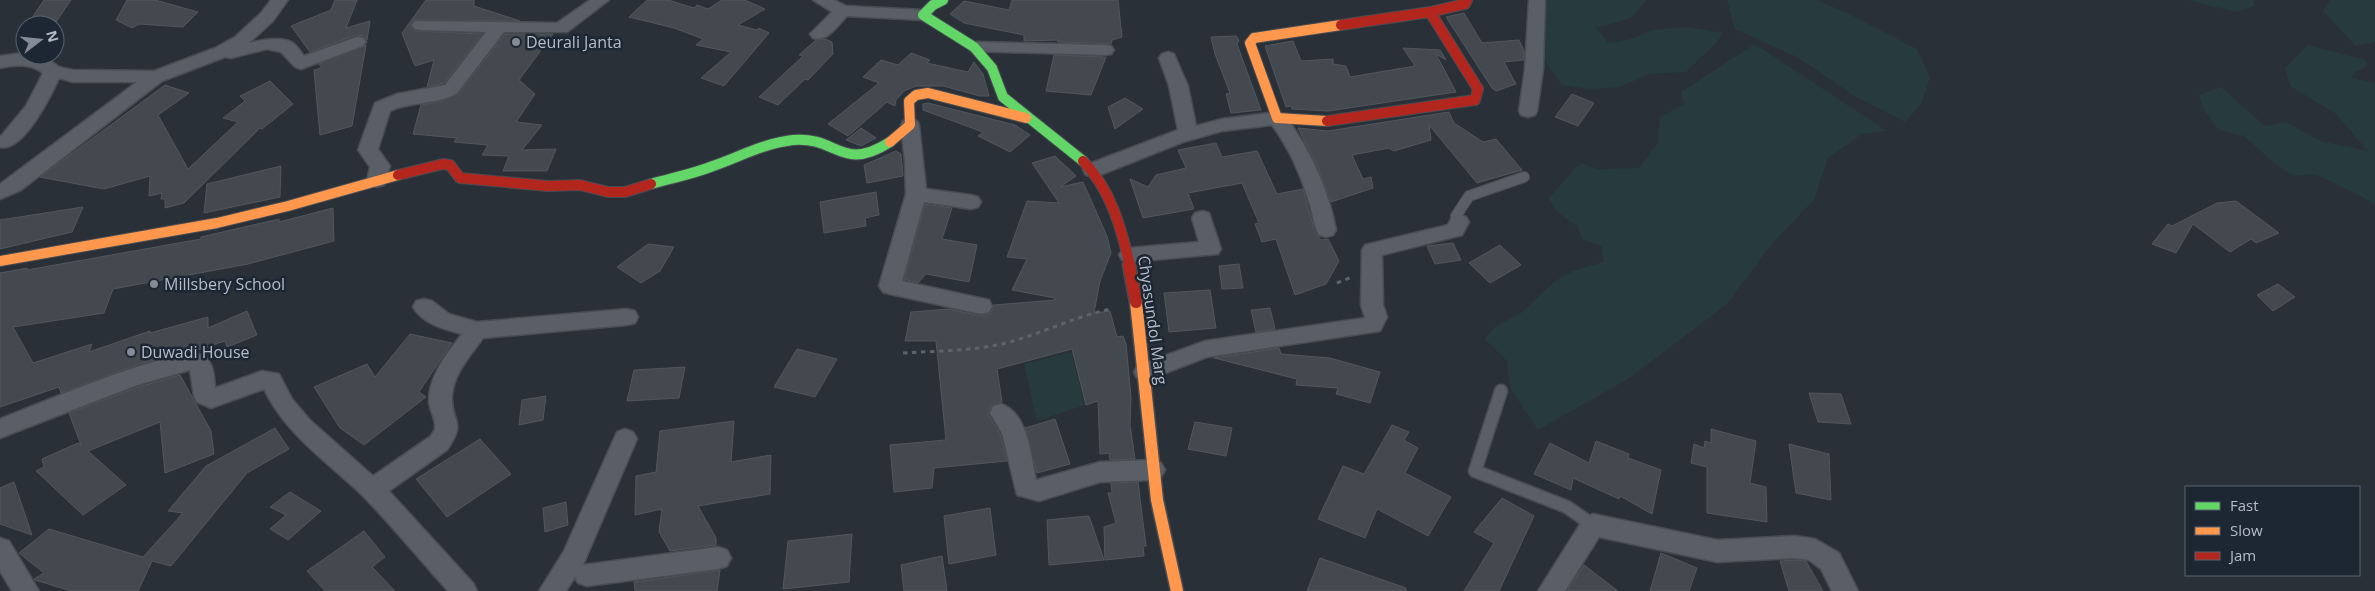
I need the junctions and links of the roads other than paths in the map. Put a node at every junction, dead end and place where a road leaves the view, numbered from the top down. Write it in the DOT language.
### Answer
graph roads {
  1 [pos="280,0"];
  2 [pos="601,0"];
  3 [pos="820,0"];
  4 [pos="943,0"];
  5 [pos="1467,0"];
  6 [pos="1537,0"];
  7 [pos="843,10"];
  8 [pos="1430,12"];
  9 [pos="923,15"];
  10 [pos="421,25"];
  11 [pos="498,28"];
  12 [pos="819,34"];
  13 [pos="357,42"];
  14 [pos="977,47"];
  15 [pos="1105,50"];
  16 [pos="1168,58"];
  17 [pos="0,62"];
  18 [pos="187,65"];
  19 [pos="52,70"];
  20 [pos="156,77"];
  21 [pos="1528,111"];
  22 [pos="1026,118"];
  23 [pos="1278,118"];
  24 [pos="910,125"];
  25 [pos="1188,134"];
  26 [pos="6,142"];
  27 [pos="1093,170"];
  28 [pos="1524,177"];
  29 [pos="377,180"];
  30 [pos="0,192"];
  31 [pos="916,194"];
  32 [pos="971,202"];
  33 [pos="1202,218"];
  34 [pos="1459,222"];
  35 [pos="1326,230"];
  36 [pos="1129,255"];
  37 [pos="0,261"];
  38 [pos="981,306"];
  39 [pos="424,307"];
  40 [pos="627,318"];
  41 [pos="477,330"];
  42 [pos="1145,372"];
  43 [pos="1500,391"];
  44 [pos="1001,413"];
  45 [pos="0,429"];
  46 [pos="625,439"];
  47 [pos="1153,470"];
  48 [pos="372,490"];
  49 [pos="1593,525"];
  50 [pos="0,549"];
  51 [pos="718,558"];
  52 [pos="582,575"];
  53 [pos="26,591"];
  54 [pos="464,591"];
  55 [pos="552,591"];
  56 [pos="1177,591"];
  57 [pos="1551,591"];
  58 [pos="1845,591"];
  1 -- 18 [label="street"];
  2 -- 11 [label="street"];
  3 -- 7 [label="street"];
  4 -- 9 [label="street"];
  5 -- 8 [label="street"];
  6 -- 21 [label="street"];
  7 -- 9 [label="street"];
  7 -- 12 [label="street"];
  8 -- 23 [label="street"];
  8 -- 23 [label="street"];
  9 -- 14 [label="street, Chyasundol Marg"];
  10 -- 11 [label="street"];
  11 -- 29 [label="street"];
  13 -- 18 [label="street"];
  14 -- 15 [label="street"];
  14 -- 22 [label="street, Chyasundol Marg"];
  16 -- 25 [label="street"];
  17 -- 19 [label="street"];
  18 -- 20 [label="street"];
  19 -- 20 [label="street"];
  19 -- 26 [label="street"];
  20 -- 30 [label="street"];
  22 -- 24 [label="street"];
  22 -- 27 [label="street, Chyasundol Marg"];
  23 -- 25 [label="street"];
  23 -- 35 [label="street"];
  24 -- 29 [label="street"];
  24 -- 31 [label="street"];
  25 -- 27 [label="street"];
  27 -- 36 [label="street, Chyasundol Marg"];
  28 -- 34 [label="lane"];
  29 -- 37 [label="street"];
  31 -- 32 [label="street"];
  31 -- 38 [label="street"];
  33 -- 36 [label="street"];
  34 -- 42 [label="street"];
  36 -- 42 [label="street, Chyasundol Marg"];
  39 -- 41 [label="street"];
  40 -- 41 [label="street"];
  41 -- 48 [label="street"];
  42 -- 47 [label="street, Chyasundol Marg"];
  43 -- 49 [label="lane"];
  44 -- 47 [label="street"];
  45 -- 48 [label="street"];
  46 -- 52 [label="street"];
  47 -- 56 [label="street, Chyasundol Marg"];
  48 -- 54 [label="street"];
  49 -- 57 [label="street"];
  49 -- 58 [label="street"];
  50 -- 53 [label="street"];
  51 -- 52 [label="street"];
  52 -- 55 [label="street"];
}
